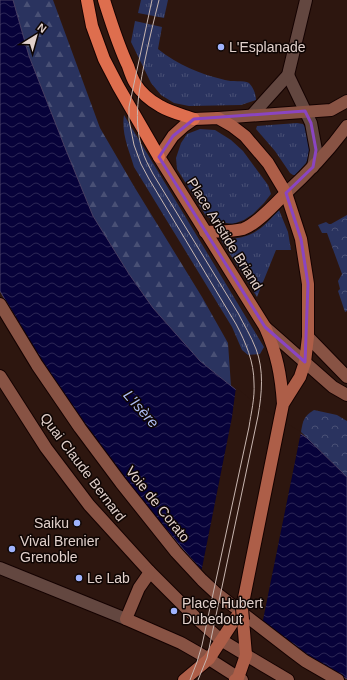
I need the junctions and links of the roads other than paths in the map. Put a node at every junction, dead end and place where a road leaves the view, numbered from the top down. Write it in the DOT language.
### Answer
graph roads {
  1 [pos="87,0"];
  2 [pos="104,0"];
  3 [pos="306,0"];
  4 [pos="288,75"];
  5 [pos="347,101"];
  6 [pos="305,111"];
  7 [pos="252,115"];
  8 [pos="218,118"];
  9 [pos="194,119"];
  10 [pos="347,126"];
  11 [pos="159,157"];
  12 [pos="313,167"];
  13 [pos="286,193"];
  14 [pos="206,232"];
  15 [pos="0,304"];
  16 [pos="265,327"];
  17 [pos="308,337"];
  18 [pos="305,362"];
  19 [pos="0,376"];
  20 [pos="347,376"];
  21 [pos="347,394"];
  22 [pos="283,404"];
  23 [pos="0,568"];
  24 [pos="149,571"];
  25 [pos="241,614"];
  26 [pos="126,619"];
  27 [pos="221,640"];
  28 [pos="246,655"];
  29 [pos="209,659"];
  30 [pos="238,679"];
  31 [pos="184,680"];
  32 [pos="288,680"];
  33 [pos="338,680"];
  1 -- 11 [label="highway"];
  2 -- 9 [label="highway"];
  3 -- 4 [label="street"];
  4 -- 6 [label="street"];
  4 -- 7 [label="street"];
  5 -- 6 [label="main road"];
  6 -- 7 [label="main road"];
  6 -- 12 [label="street"];
  7 -- 8 [label="main road"];
  8 -- 9 [label="main road"];
  8 -- 13 [label="main road"];
  9 -- 11 [label="main road"];
  10 -- 12 [label="main road"];
  11 -- 14 [label="main road, Place Aristide Briand"];
  12 -- 13 [label="main road"];
  13 -- 14 [label="main road"];
  13 -- 17 [label="main road"];
  14 -- 16 [label="main road, Place Aristide Briand"];
  15 -- 33 [label="main road, Voie de Corato"];
  16 -- 18 [label="main road, Place Aristide Briand"];
  16 -- 22 [label="main road, Place Aristide Briand"];
  17 -- 18 [label="main road"];
  17 -- 20 [label="main road"];
  18 -- 21 [label="main road, Place Aristide Briand"];
  18 -- 22 [label="main road"];
  19 -- 24 [label="main road, Quai Claude Bernard"];
  22 -- 25 [label="main road"];
  23 -- 26 [label="street"];
  24 -- 26 [label="main road"];
  24 -- 27 [label="main road, Quai Claude Bernard"];
  25 -- 27 [label="main road"];
  25 -- 28 [label="main road"];
  26 -- 29 [label="main road"];
  27 -- 28 [label="main road"];
  27 -- 29 [label="main road"];
  28 -- 30 [label="main road"];
  28 -- 32 [label="main road"];
  29 -- 30 [label="main road"];
  29 -- 31 [label="main road"];
}
